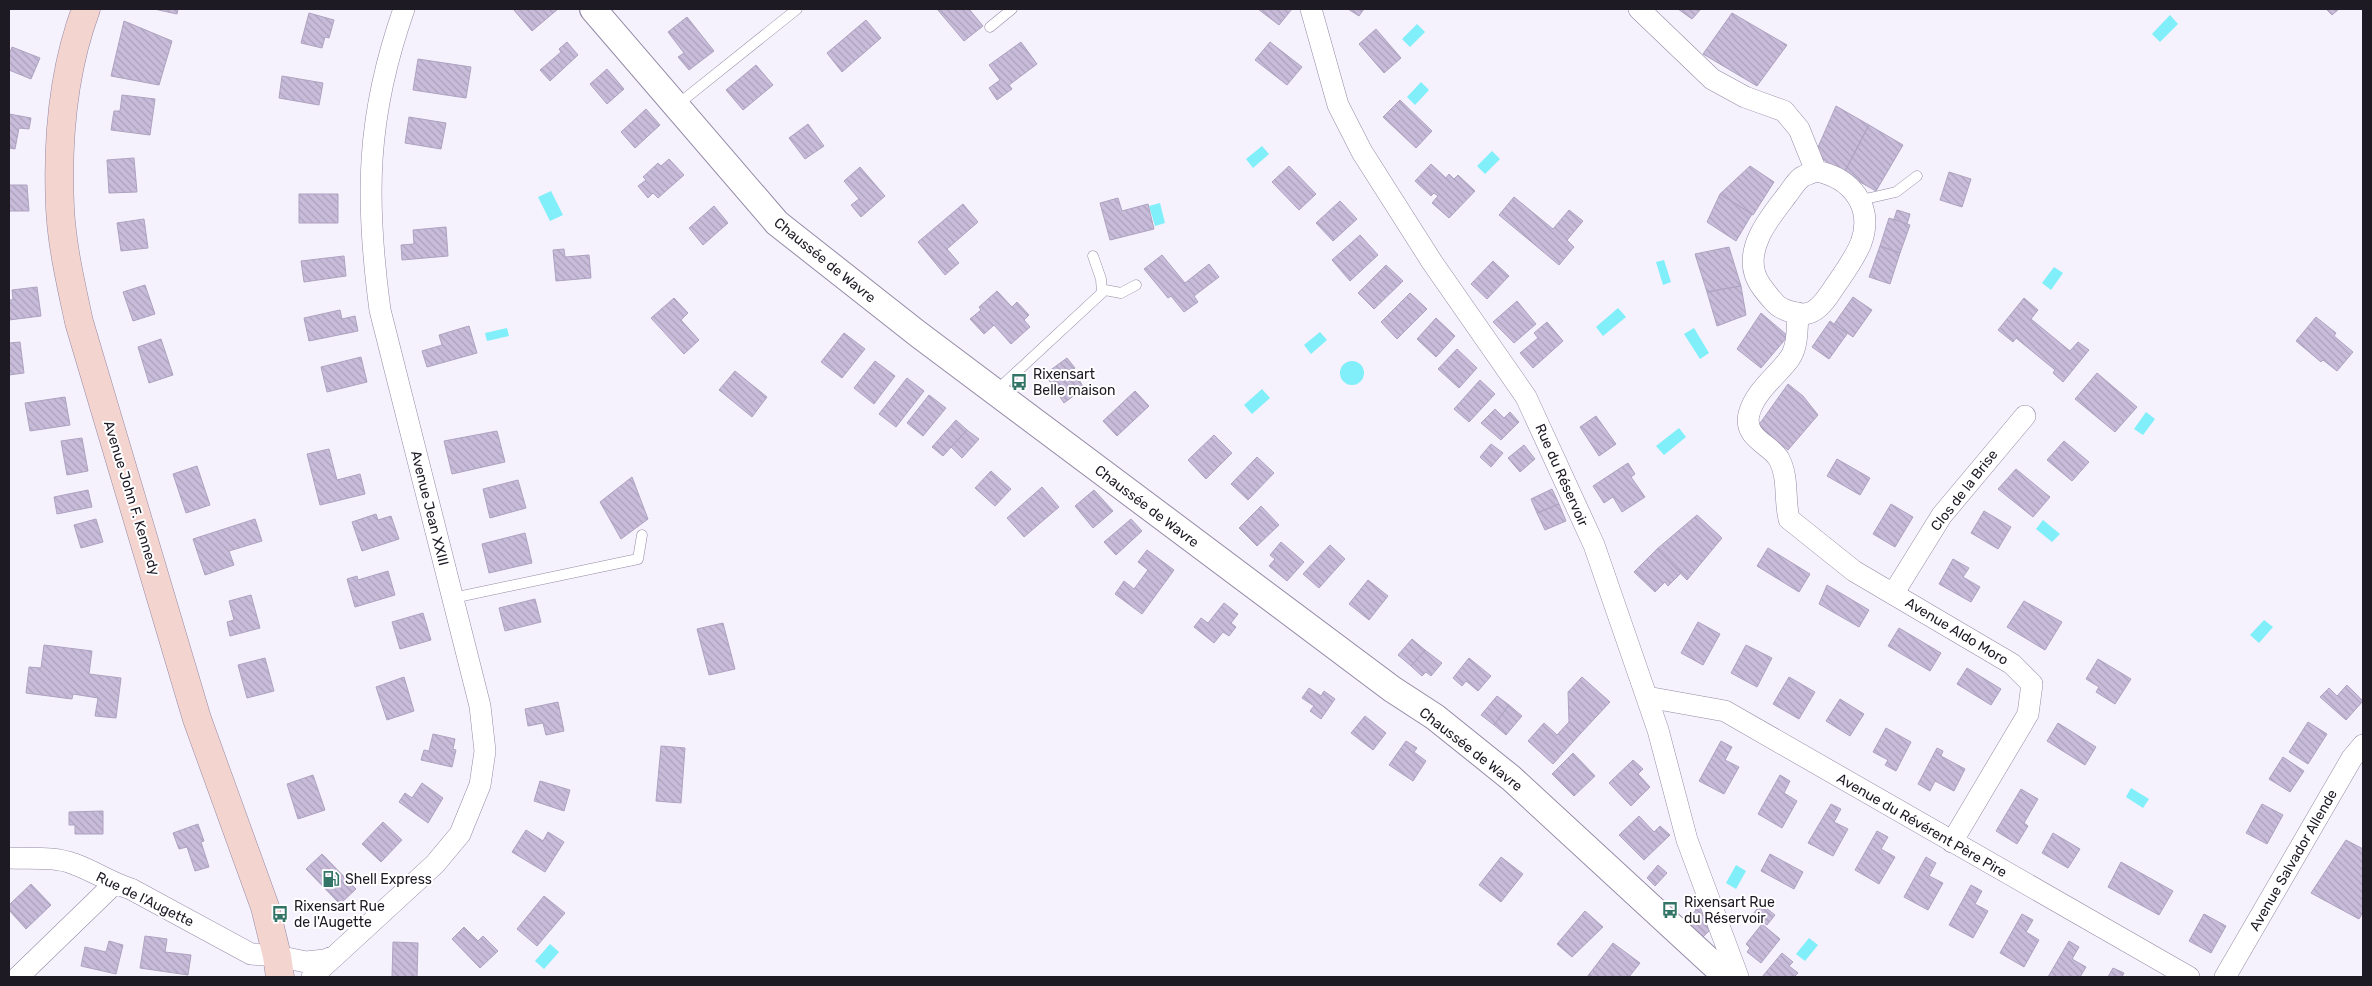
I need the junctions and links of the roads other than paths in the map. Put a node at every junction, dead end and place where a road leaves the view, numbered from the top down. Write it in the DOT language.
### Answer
graph roads {
  1 [pos="86,9"];
  2 [pos="404,9"];
  3 [pos="593,9"];
  4 [pos="797,9"];
  5 [pos="1012,9"];
  6 [pos="1311,9"];
  7 [pos="1639,9"];
  8 [pos="990,27"];
  9 [pos="676,106"];
  10 [pos="1816,171"];
  11 [pos="1917,176"];
  12 [pos="1861,200"];
  13 [pos="1093,256"];
  14 [pos="1136,285"];
  15 [pos="1102,293"];
  16 [pos="1798,313"];
  17 [pos="995,392"];
  18 [pos="2025,416"];
  19 [pos="642,535"];
  20 [pos="1893,594"];
  21 [pos="453,598"];
  22 [pos="1647,697"];
  23 [pos="2363,745"];
  24 [pos="1952,842"];
  25 [pos="9,858"];
  26 [pos="114,884"];
  27 [pos="336,956"];
  28 [pos="278,966"];
  29 [pos="18,977"];
  30 [pos="312,977"];
  31 [pos="1727,977"];
  32 [pos="1738,977"];
  33 [pos="2189,977"];
  34 [pos="2225,977"];
  1 -- 28 [label="main road, Avenue John F. Kennedy"];
  2 -- 21 [label="street, Avenue Jean XXIII"];
  3 -- 9 [label="street, Chaussée de Wavre"];
  4 -- 9 [label="lane"];
  5 -- 8 [label="lane"];
  6 -- 22 [label="street, Rue du Réservoir"];
  7 -- 10 [label="street"];
  9 -- 17 [label="street, Chaussée de Wavre"];
  10 -- 12 [label="street"];
  10 -- 16 [label="street"];
  11 -- 12 [label="lane"];
  12 -- 16 [label="street"];
  13 -- 15 [label="lane"];
  14 -- 15 [label="lane"];
  15 -- 17 [label="lane"];
  16 -- 20 [label="street, Avenue Aldo Moro"];
  17 -- 31 [label="street, Chaussée de Wavre"];
  18 -- 20 [label="street, Clos de la Brise"];
  19 -- 21 [label="lane"];
  20 -- 24 [label="street, Avenue Aldo Moro"];
  21 -- 27 [label="street, Avenue Jean XXIII"];
  22 -- 24 [label="street, Avenue du Révérent Père Pire"];
  22 -- 32 [label="street, Rue du Réservoir"];
  23 -- 34 [label="street, Avenue Salvador Allende"];
  24 -- 33 [label="street, Avenue du Révérent Père Pire"];
  25 -- 26 [label="street, Rue de l'Augette"];
  26 -- 28 [label="street, Rue de l'Augette"];
  26 -- 29 [label="street"];
  27 -- 28 [label="street"];
  27 -- 30 [label="street, Avenue Jean XXIII"];
}
